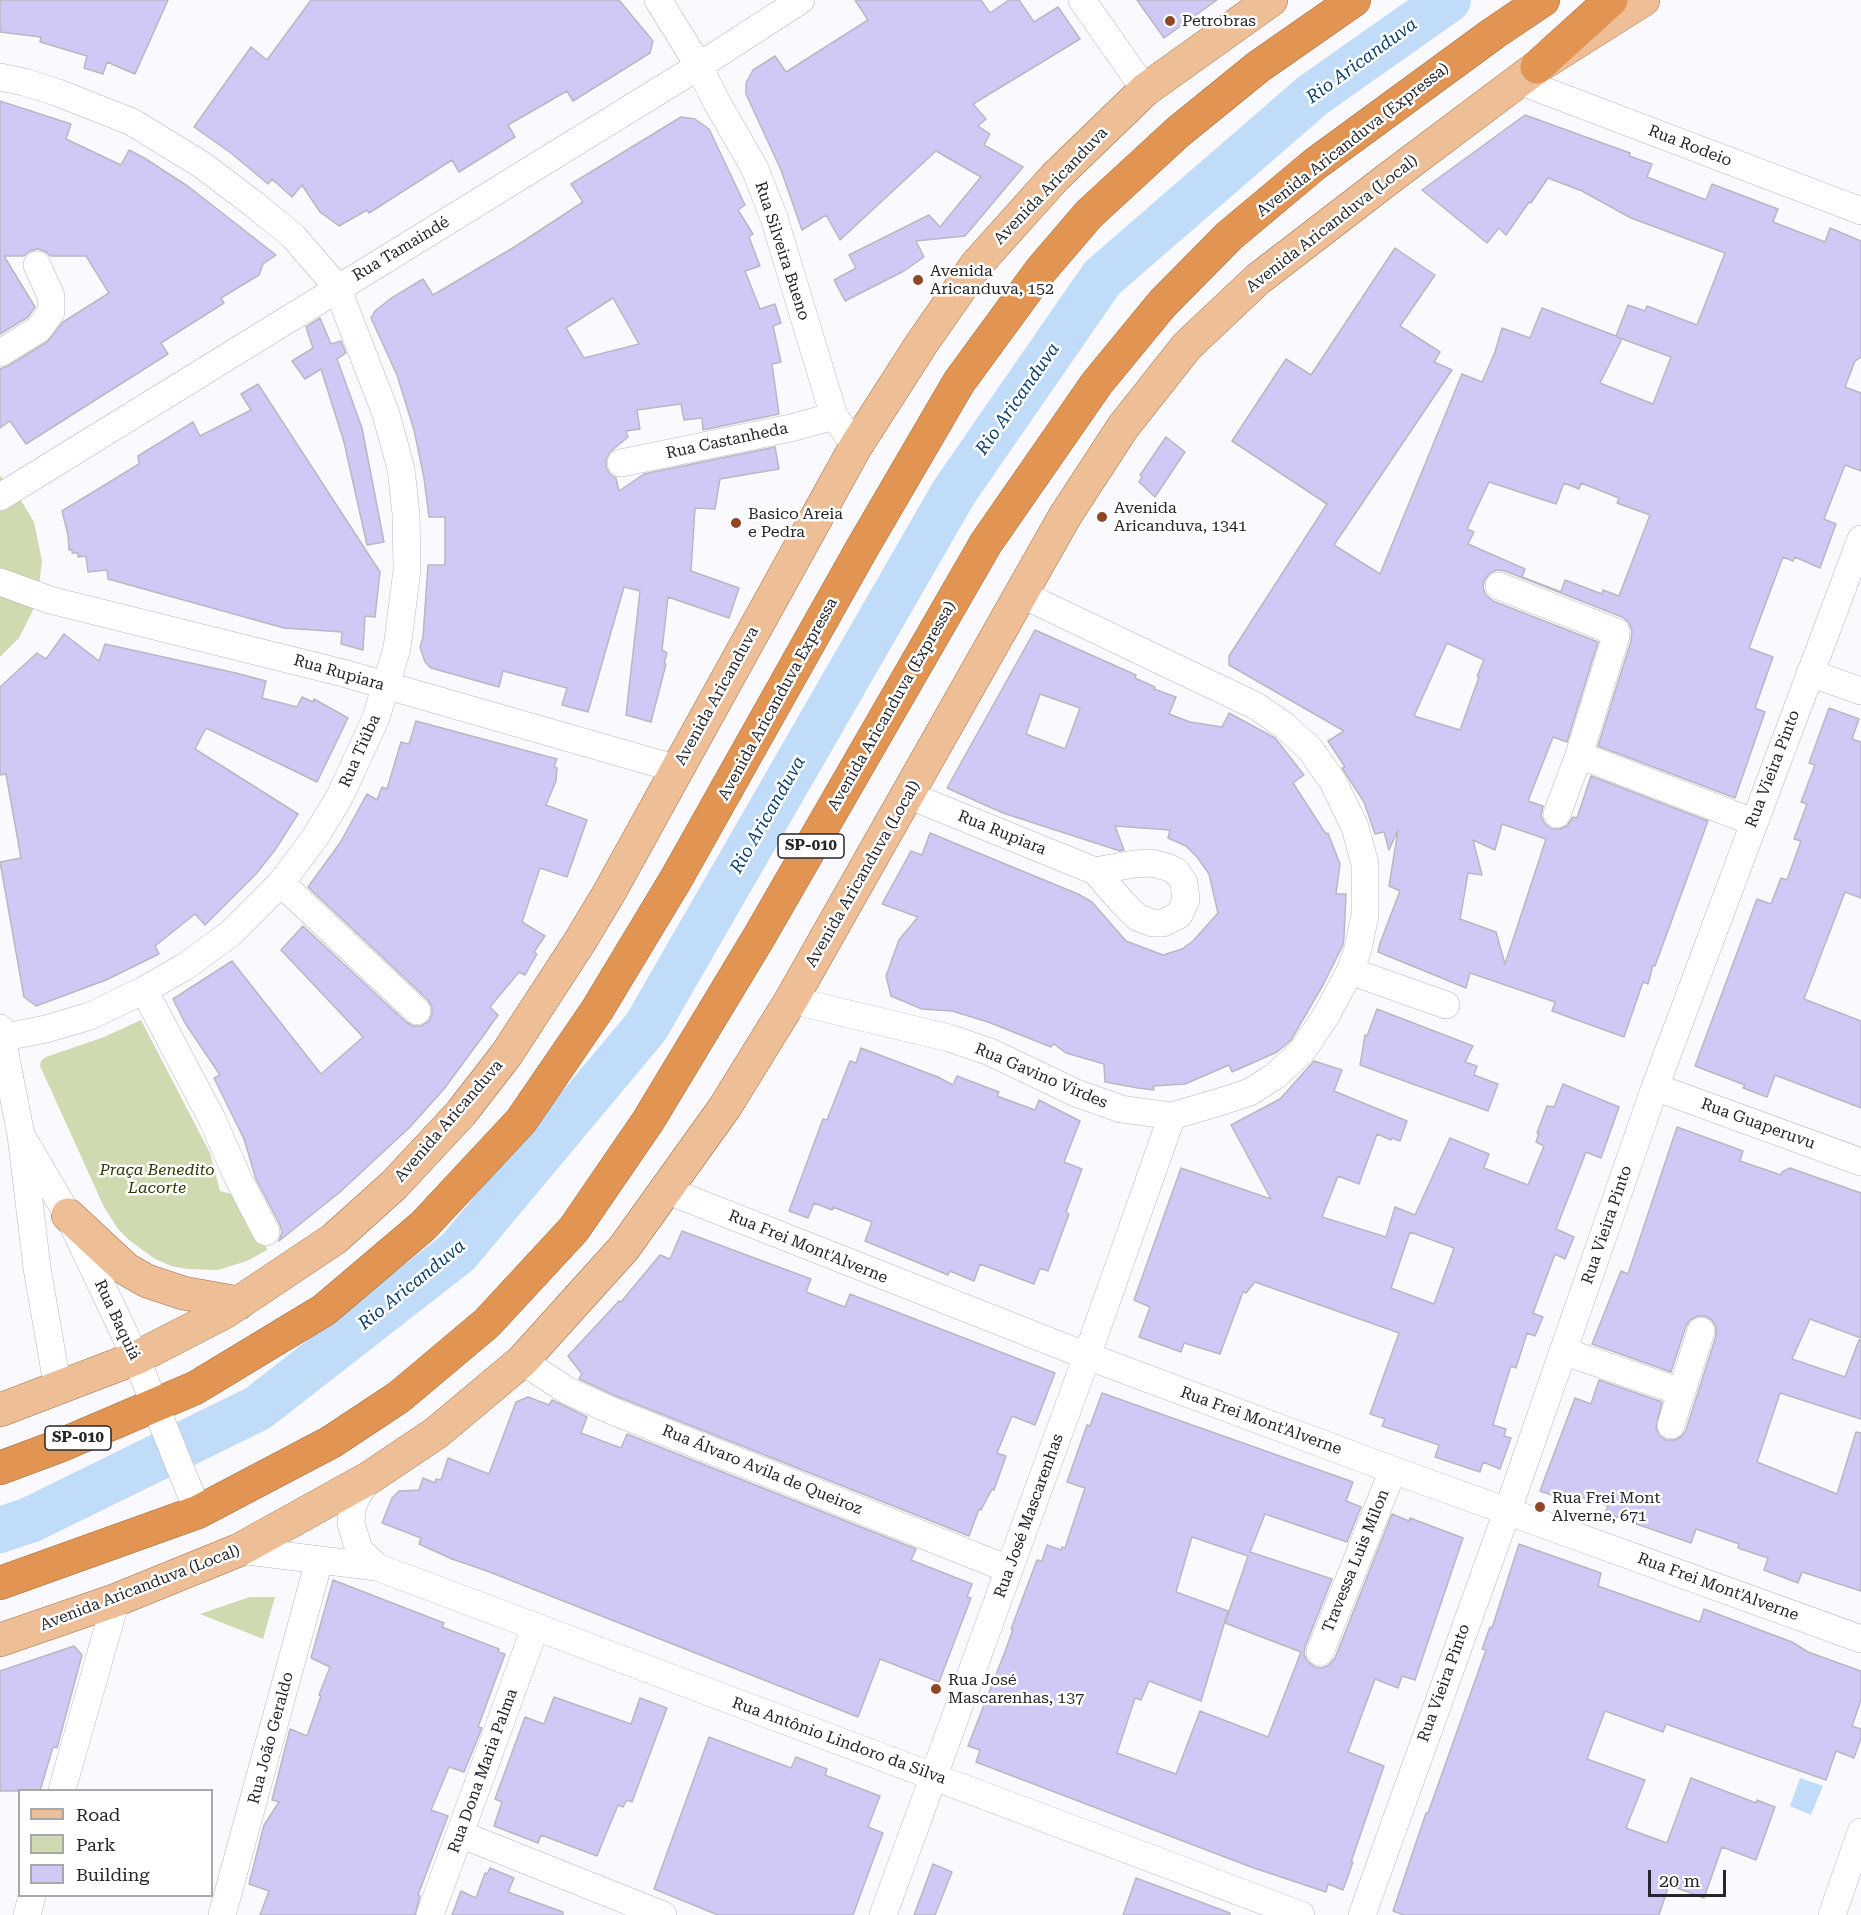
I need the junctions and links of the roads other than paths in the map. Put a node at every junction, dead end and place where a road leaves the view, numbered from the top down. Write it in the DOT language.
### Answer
graph roads {
  1 [pos="658,0"];
  2 [pos="801,0"];
  3 [pos="1082,0"];
  4 [pos="1271,0"];
  5 [pos="1354,0"];
  6 [pos="1543,0"];
  7 [pos="1611,0"];
  8 [pos="1642,0"];
  9 [pos="699,66"];
  10 [pos="1528,74"];
  11 [pos="0,77"];
  12 [pos="1145,90"];
  13 [pos="1861,211"];
  14 [pos="38,264"];
  15 [pos="337,287"];
  16 [pos="0,353"];
  17 [pos="834,416"];
  18 [pos="856,446"];
  19 [pos="621,463"];
  20 [pos="0,497"];
  21 [pos="1861,539"];
  22 [pos="0,582"];
  23 [pos="1499,586"];
  24 [pos="1021,594"];
  25 [pos="1809,673"];
  26 [pos="387,687"];
  27 [pos="1861,691"];
  28 [pos="1579,755"];
  29 [pos="677,769"];
  30 [pos="908,795"];
  31 [pos="1557,814"];
  32 [pos="1754,822"];
  33 [pos="1095,871"];
  34 [pos="281,883"];
  35 [pos="1350,971"];
  36 [pos="144,990"];
  37 [pos="791,1000"];
  38 [pos="1446,1005"];
  39 [pos="417,1011"];
  40 [pos="1,1035"];
  41 [pos="1655,1087"];
  42 [pos="1172,1116"];
  43 [pos="21,1135"];
  44 [pos="1861,1162"];
  45 [pos="666,1190"];
  46 [pos="68,1215"];
  47 [pos="266,1232"];
  48 [pos="239,1303"];
  49 [pos="1701,1331"];
  50 [pos="1563,1351"];
  51 [pos="1088,1356"];
  52 [pos="136,1358"];
  53 [pos="522,1361"];
  54 [pos="58,1389"];
  55 [pos="1681,1392"];
  56 [pos="0,1410"];
  57 [pos="159,1414"];
  58 [pos="1671,1425"];
  59 [pos="0,1468"];
  60 [pos="1393,1470"];
  61 [pos="369,1478"];
  62 [pos="195,1505"];
  63 [pos="1508,1510"];
  64 [pos="239,1550"];
  65 [pos="319,1561"];
  66 [pos="377,1567"];
  67 [pos="1008,1569"];
  68 [pos="0,1583"];
  69 [pos="116,1600"];
  70 [pos="535,1628"];
  71 [pos="1861,1639"];
  72 [pos="0,1640"];
  73 [pos="1320,1653"];
  74 [pos="934,1776"];
  75 [pos="63,1789"];
  76 [pos="1861,1832"];
  77 [pos="460,1834"];
  78 [pos="32,1897"];
  79 [pos="220,1902"];
  80 [pos="27,1915"];
  81 [pos="430,1915"];
  82 [pos="663,1915"];
  83 [pos="883,1915"];
  84 [pos="1302,1915"];
  85 [pos="1362,1915"];
  86 [pos="1832,1915"];
  1 -- 9 [label="street, Rua Silveira Bueno"];
  2 -- 9 [label="street, Rua Tamaindé"];
  3 -- 12 [label="street"];
  4 -- 12 [label="main road, Avenida Aricanduva"];
  5 -- 57 [label="highway, Avenida Aricanduva Expressa / SP-010"];
  6 -- 62 [label="highway, Avenida Aricanduva (Expressa) / SP-010"];
  7 -- 10 [label="highway"];
  8 -- 10 [label="main road, Avenida Aricanduva (Local)"];
  9 -- 15 [label="street, Rua Tamaindé"];
  9 -- 17 [label="street, Rua Silveira Bueno"];
  10 -- 13 [label="street, Rua Rodeio"];
  10 -- 24 [label="main road, Avenida Aricanduva (Local)"];
  11 -- 15 [label="street"];
  12 -- 18 [label="main road, Avenida Aricanduva"];
  14 -- 16 [label="street"];
  15 -- 20 [label="street, Rua Tamaindé"];
  15 -- 26 [label="street, Rua Tiúba"];
  17 -- 18 [label="street, Rua Silveira Bueno"];
  17 -- 19 [label="street, Rua Castanheda"];
  18 -- 29 [label="main road, Avenida Aricanduva"];
  21 -- 25 [label="street, Rua Vieira Pinto"];
  22 -- 26 [label="street, Rua Rupiara"];
  23 -- 28 [label="street"];
  24 -- 30 [label="main road, Avenida Aricanduva (Local)"];
  24 -- 35 [label="street, Rua Gavino Virdes"];
  25 -- 27 [label="street"];
  25 -- 32 [label="street, Rua Vieira Pinto"];
  26 -- 29 [label="street, Rua Rupiara"];
  26 -- 34 [label="street, Rua Tiúba"];
  28 -- 31 [label="street"];
  28 -- 32 [label="street"];
  29 -- 48 [label="main road, Avenida Aricanduva"];
  30 -- 33 [label="street, Rua Rupiara"];
  30 -- 37 [label="main road, Avenida Aricanduva (Local)"];
  32 -- 41 [label="street, Rua Vieira Pinto"];
  34 -- 36 [label="street, Rua Tiúba"];
  34 -- 39 [label="street"];
  35 -- 38 [label="street"];
  35 -- 42 [label="street, Rua Gavino Virdes"];
  36 -- 40 [label="street, Rua Tiúba"];
  36 -- 47 [label="street"];
  37 -- 42 [label="street, Rua Gavino Virdes"];
  37 -- 45 [label="main road, Avenida Aricanduva (Local)"];
  40 -- 43 [label="street, Rua Baquiá"];
  41 -- 44 [label="street, Rua Guaperuvu"];
  41 -- 50 [label="street, Rua Vieira Pinto"];
  42 -- 51 [label="street, Rua José Mascarenhas"];
  43 -- 46 [label="street, Rua Baquiá"];
  43 -- 54 [label="street, Rua Baquiá"];
  45 -- 51 [label="street, Rua Frei Mont'Alverne"];
  45 -- 53 [label="main road, Avenida Aricanduva (Local)"];
  46 -- 48 [label="main road"];
  46 -- 52 [label="street, Rua Baquiá"];
  48 -- 52 [label="main road, Avenida Aricanduva"];
  49 -- 55 [label="street"];
  50 -- 55 [label="street"];
  50 -- 63 [label="street, Rua Vieira Pinto"];
  51 -- 60 [label="street, Rua Frei Mont'Alverne"];
  51 -- 67 [label="street, Rua José Mascarenhas"];
  52 -- 54 [label="main road"];
  52 -- 57 [label="street, Rua Baquiá"];
  53 -- 61 [label="main road, Avenida Aricanduva (Local)"];
  53 -- 67 [label="street, Rua Álvaro Avila de Queiroz"];
  54 -- 56 [label="main road"];
  55 -- 58 [label="street"];
  57 -- 59 [label="highway, SP-010"];
  57 -- 62 [label="street, Rua Baquiá"];
  60 -- 63 [label="street, Rua Frei Mont'Alverne"];
  60 -- 73 [label="street, Travessa Luis Milon"];
  61 -- 64 [label="main road, Avenida Aricanduva (Local)"];
  61 -- 66 [label="street, Rua Antônio Lindoro da Silva"];
  62 -- 68 [label="highway, Avenida Aricanduva (Expressa) / SP-010"];
  63 -- 71 [label="street, Rua Frei Mont'Alverne"];
  63 -- 85 [label="street, Rua Vieira Pinto"];
  64 -- 65 [label="street, Rua Antônio Lindoro da Silva"];
  64 -- 69 [label="main road, Avenida Aricanduva (Local)"];
  65 -- 66 [label="street, Rua Antônio Lindoro da Silva"];
  65 -- 79 [label="street, Rua João Geraldo"];
  66 -- 70 [label="street, Rua Antônio Lindoro da Silva"];
  67 -- 74 [label="street, Rua José Mascarenhas"];
  69 -- 72 [label="main road, Avenida Aricanduva (Local)"];
  69 -- 75 [label="street"];
  70 -- 74 [label="street, Rua Antônio Lindoro da Silva"];
  70 -- 77 [label="street, Rua Dona Maria Palma"];
  74 -- 83 [label="street, Rua José Mascarenhas"];
  74 -- 84 [label="street, Rua Antônio Lindoro da Silva"];
  76 -- 86 [label="street"];
  77 -- 81 [label="street, Rua Dona Maria Palma"];
  77 -- 82 [label="street"];
  78 -- 80 [label="street"];
}
